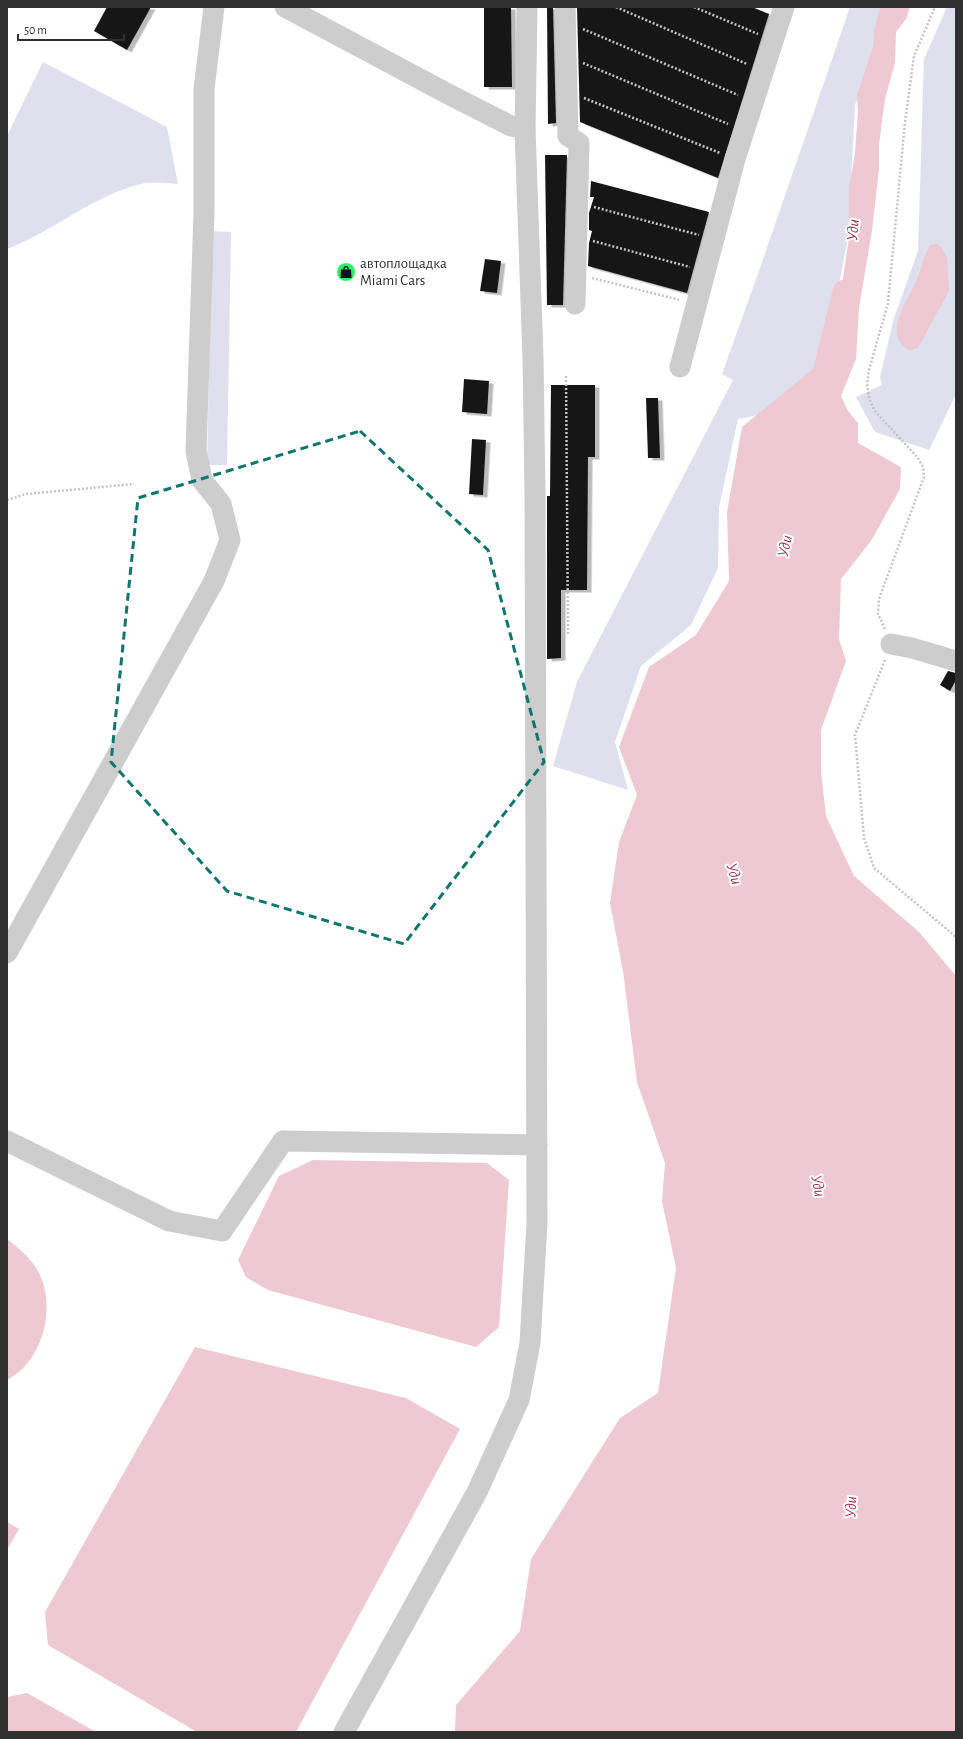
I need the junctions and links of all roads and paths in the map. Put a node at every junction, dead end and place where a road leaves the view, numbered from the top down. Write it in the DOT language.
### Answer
graph roads {
  1 [pos="214,7"];
  2 [pos="285,7"];
  3 [pos="527,7"];
  4 [pos="616,7"];
  5 [pos="694,7"];
  6 [pos="784,7"];
  7 [pos="935,7"];
  8 [pos="565,14"];
  9 [pos="773,40"];
  10 [pos="566,56"];
  11 [pos="763,71"];
  12 [pos="567,91"];
  13 [pos="754,102"];
  14 [pos="525,128"];
  15 [pos="744,130"];
  16 [pos="735,159"];
  17 [pos="578,203"];
  18 [pos="577,237"];
  19 [pos="714,239"];
  20 [pos="706,271"];
  21 [pos="576,274"];
  22 [pos="575,304"];
  23 [pos="697,304"];
  24 [pos="680,367"];
  25 [pos="566,376"];
  26 [pos="134,484"];
  27 [pos="7,500"];
  28 [pos="568,634"];
  29 [pos="891,644"];
  30 [pos="956,661"];
  31 [pos="956,937"];
  32 [pos="7,953"];
  33 [pos="7,1141"];
  34 [pos="537,1145"];
  35 [pos="344,1732"];
  1 -- 32 [label="street"];
  2 -- 14 [label="street"];
  3 -- 14 [label="street"];
  4 -- 11 [label="path"];
  5 -- 9 [label="path"];
  6 -- 9 [label="street"];
  7 -- 29 [label="path"];
  8 -- 10 [label="street"];
  8 -- 13 [label="path"];
  9 -- 11 [label="street"];
  10 -- 12 [label="street"];
  10 -- 15 [label="path"];
  11 -- 13 [label="street"];
  12 -- 16 [label="path"];
  12 -- 17 [label="street"];
  13 -- 15 [label="street"];
  14 -- 34 [label="street"];
  15 -- 16 [label="street"];
  16 -- 19 [label="street"];
  17 -- 18 [label="street"];
  17 -- 19 [label="path"];
  18 -- 20 [label="path"];
  18 -- 21 [label="street"];
  19 -- 20 [label="street"];
  20 -- 23 [label="street"];
  21 -- 22 [label="street"];
  21 -- 23 [label="path"];
  23 -- 24 [label="street"];
  25 -- 28 [label="path"];
  26 -- 27 [label="path"];
  29 -- 30 [label="street"];
  29 -- 31 [label="path"];
  33 -- 34 [label="street"];
  34 -- 35 [label="street"];
}
